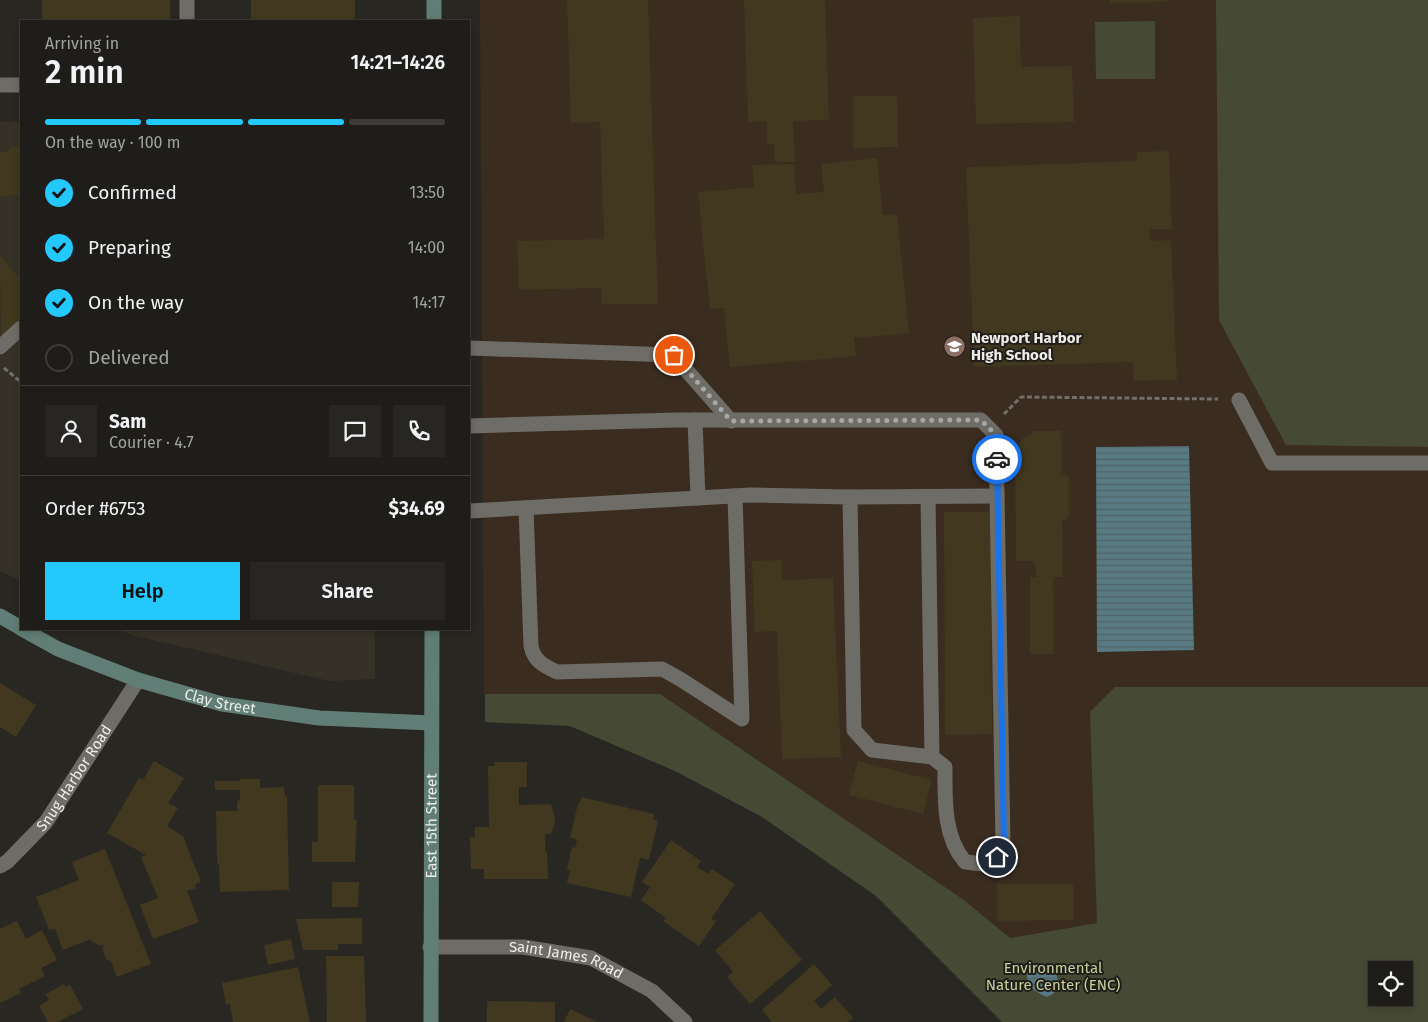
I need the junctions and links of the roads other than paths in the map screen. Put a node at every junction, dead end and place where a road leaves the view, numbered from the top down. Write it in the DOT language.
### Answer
graph roads {
  1 [pos="187,0"];
  2 [pos="434,0"];
  3 [pos="187,20"];
  4 [pos="434,20"];
  5 [pos="0,85"];
  6 [pos="20,86"];
  7 [pos="20,329"];
  8 [pos="0,347"];
  9 [pos="470,348"];
  10 [pos="1239,400"];
  11 [pos="695,420"];
  12 [pos="731,421"];
  13 [pos="470,426"];
  14 [pos="1428,463"];
  15 [pos="734,496"];
  16 [pos="997,496"];
  17 [pos="850,497"];
  18 [pos="928,497"];
  19 [pos="698,498"];
  20 [pos="526,508"];
  21 [pos="470,512"];
  22 [pos="0,616"];
  23 [pos="20,627"];
  24 [pos="25,630"];
  25 [pos="432,630"];
  26 [pos="138,680"];
  27 [pos="432,722"];
  28 [pos="932,757"];
  29 [pos="0,866"];
  30 [pos="430,947"];
  31 [pos="431,1022"];
  32 [pos="685,1022"];
  1 -- 3 [label="street"];
  2 -- 4 [label="street"];
  5 -- 6 [label="street"];
  7 -- 8 [label="street"];
  9 -- 12 [label="street"];
  10 -- 14 [label="street"];
  11 -- 12 [label="street"];
  11 -- 13 [label="street"];
  11 -- 19 [label="street"];
  12 -- 16 [label="street"];
  15 -- 17 [label="street"];
  15 -- 19 [label="street"];
  15 -- 20 [label="street"];
  16 -- 18 [label="street"];
  16 -- 28 [label="street"];
  17 -- 18 [label="street"];
  17 -- 28 [label="street"];
  18 -- 28 [label="street"];
  19 -- 20 [label="street"];
  20 -- 21 [label="street"];
  22 -- 23 [label="street, Clay Street"];
  24 -- 26 [label="street, Clay Street"];
  25 -- 27 [label="street, East 15th Street"];
  26 -- 27 [label="street, Clay Street"];
  26 -- 29 [label="street, Snug Harbor Road"];
  27 -- 30 [label="street, East 15th Street"];
  30 -- 31 [label="street, East 15th Street"];
  30 -- 32 [label="street, Saint James Road"];
}
